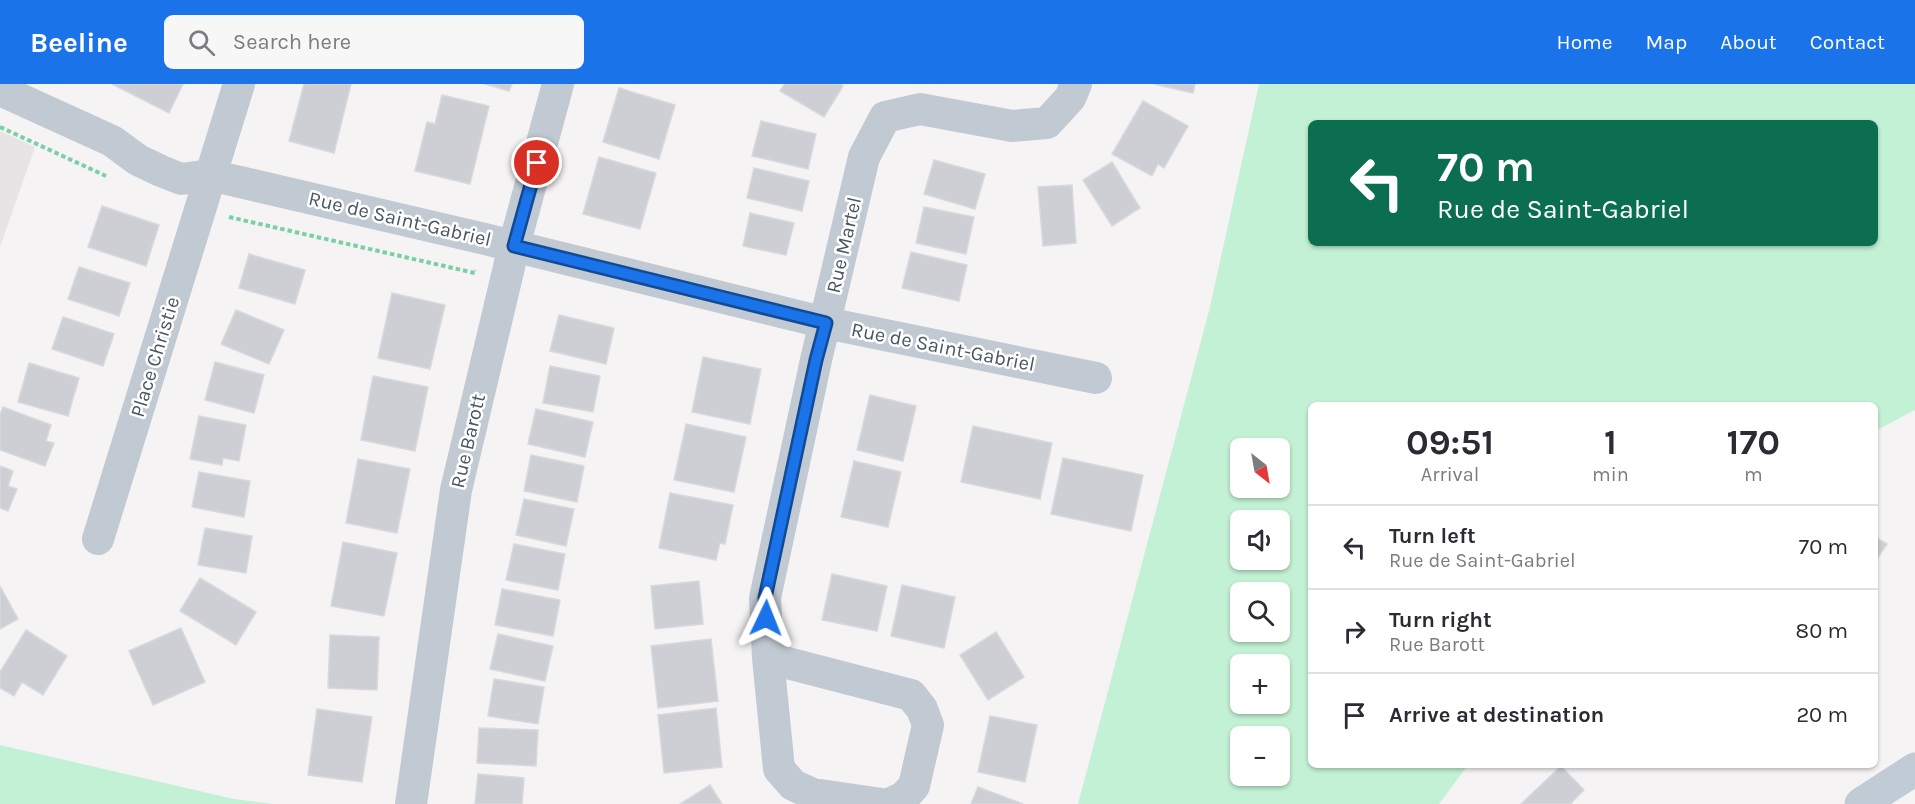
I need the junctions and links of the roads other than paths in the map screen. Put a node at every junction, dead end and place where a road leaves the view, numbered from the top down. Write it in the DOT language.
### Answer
graph roads {
  1 [pos="239,84"];
  2 [pos="558,84"];
  3 [pos="1076,84"];
  4 [pos="0,90"];
  5 [pos="210,175"];
  6 [pos="514,246"];
  7 [pos="826,323"];
  8 [pos="1096,378"];
  9 [pos="98,539"];
  10 [pos="768,658"];
  11 [pos="1915,769"];
  12 [pos="411,804"];
  13 [pos="882,804"];
  14 [pos="889,804"];
  15 [pos="1861,804"];
  1 -- 5 [label="street, Place Christie"];
  2 -- 6 [label="street, Rue Barott"];
  3 -- 7 [label="street, Rue Martel"];
  4 -- 5 [label="street, Rue de Saint-Gabriel"];
  5 -- 6 [label="street, Rue de Saint-Gabriel"];
  5 -- 9 [label="street, Place Christie"];
  6 -- 7 [label="street, Rue de Saint-Gabriel"];
  6 -- 12 [label="street, Rue Barott"];
  7 -- 8 [label="street, Rue de Saint-Gabriel"];
  7 -- 10 [label="street, Rue Martel"];
  10 -- 13 [label="street, Rue Martel"];
  10 -- 14 [label="street"];
  11 -- 15 [label="street"];
}
